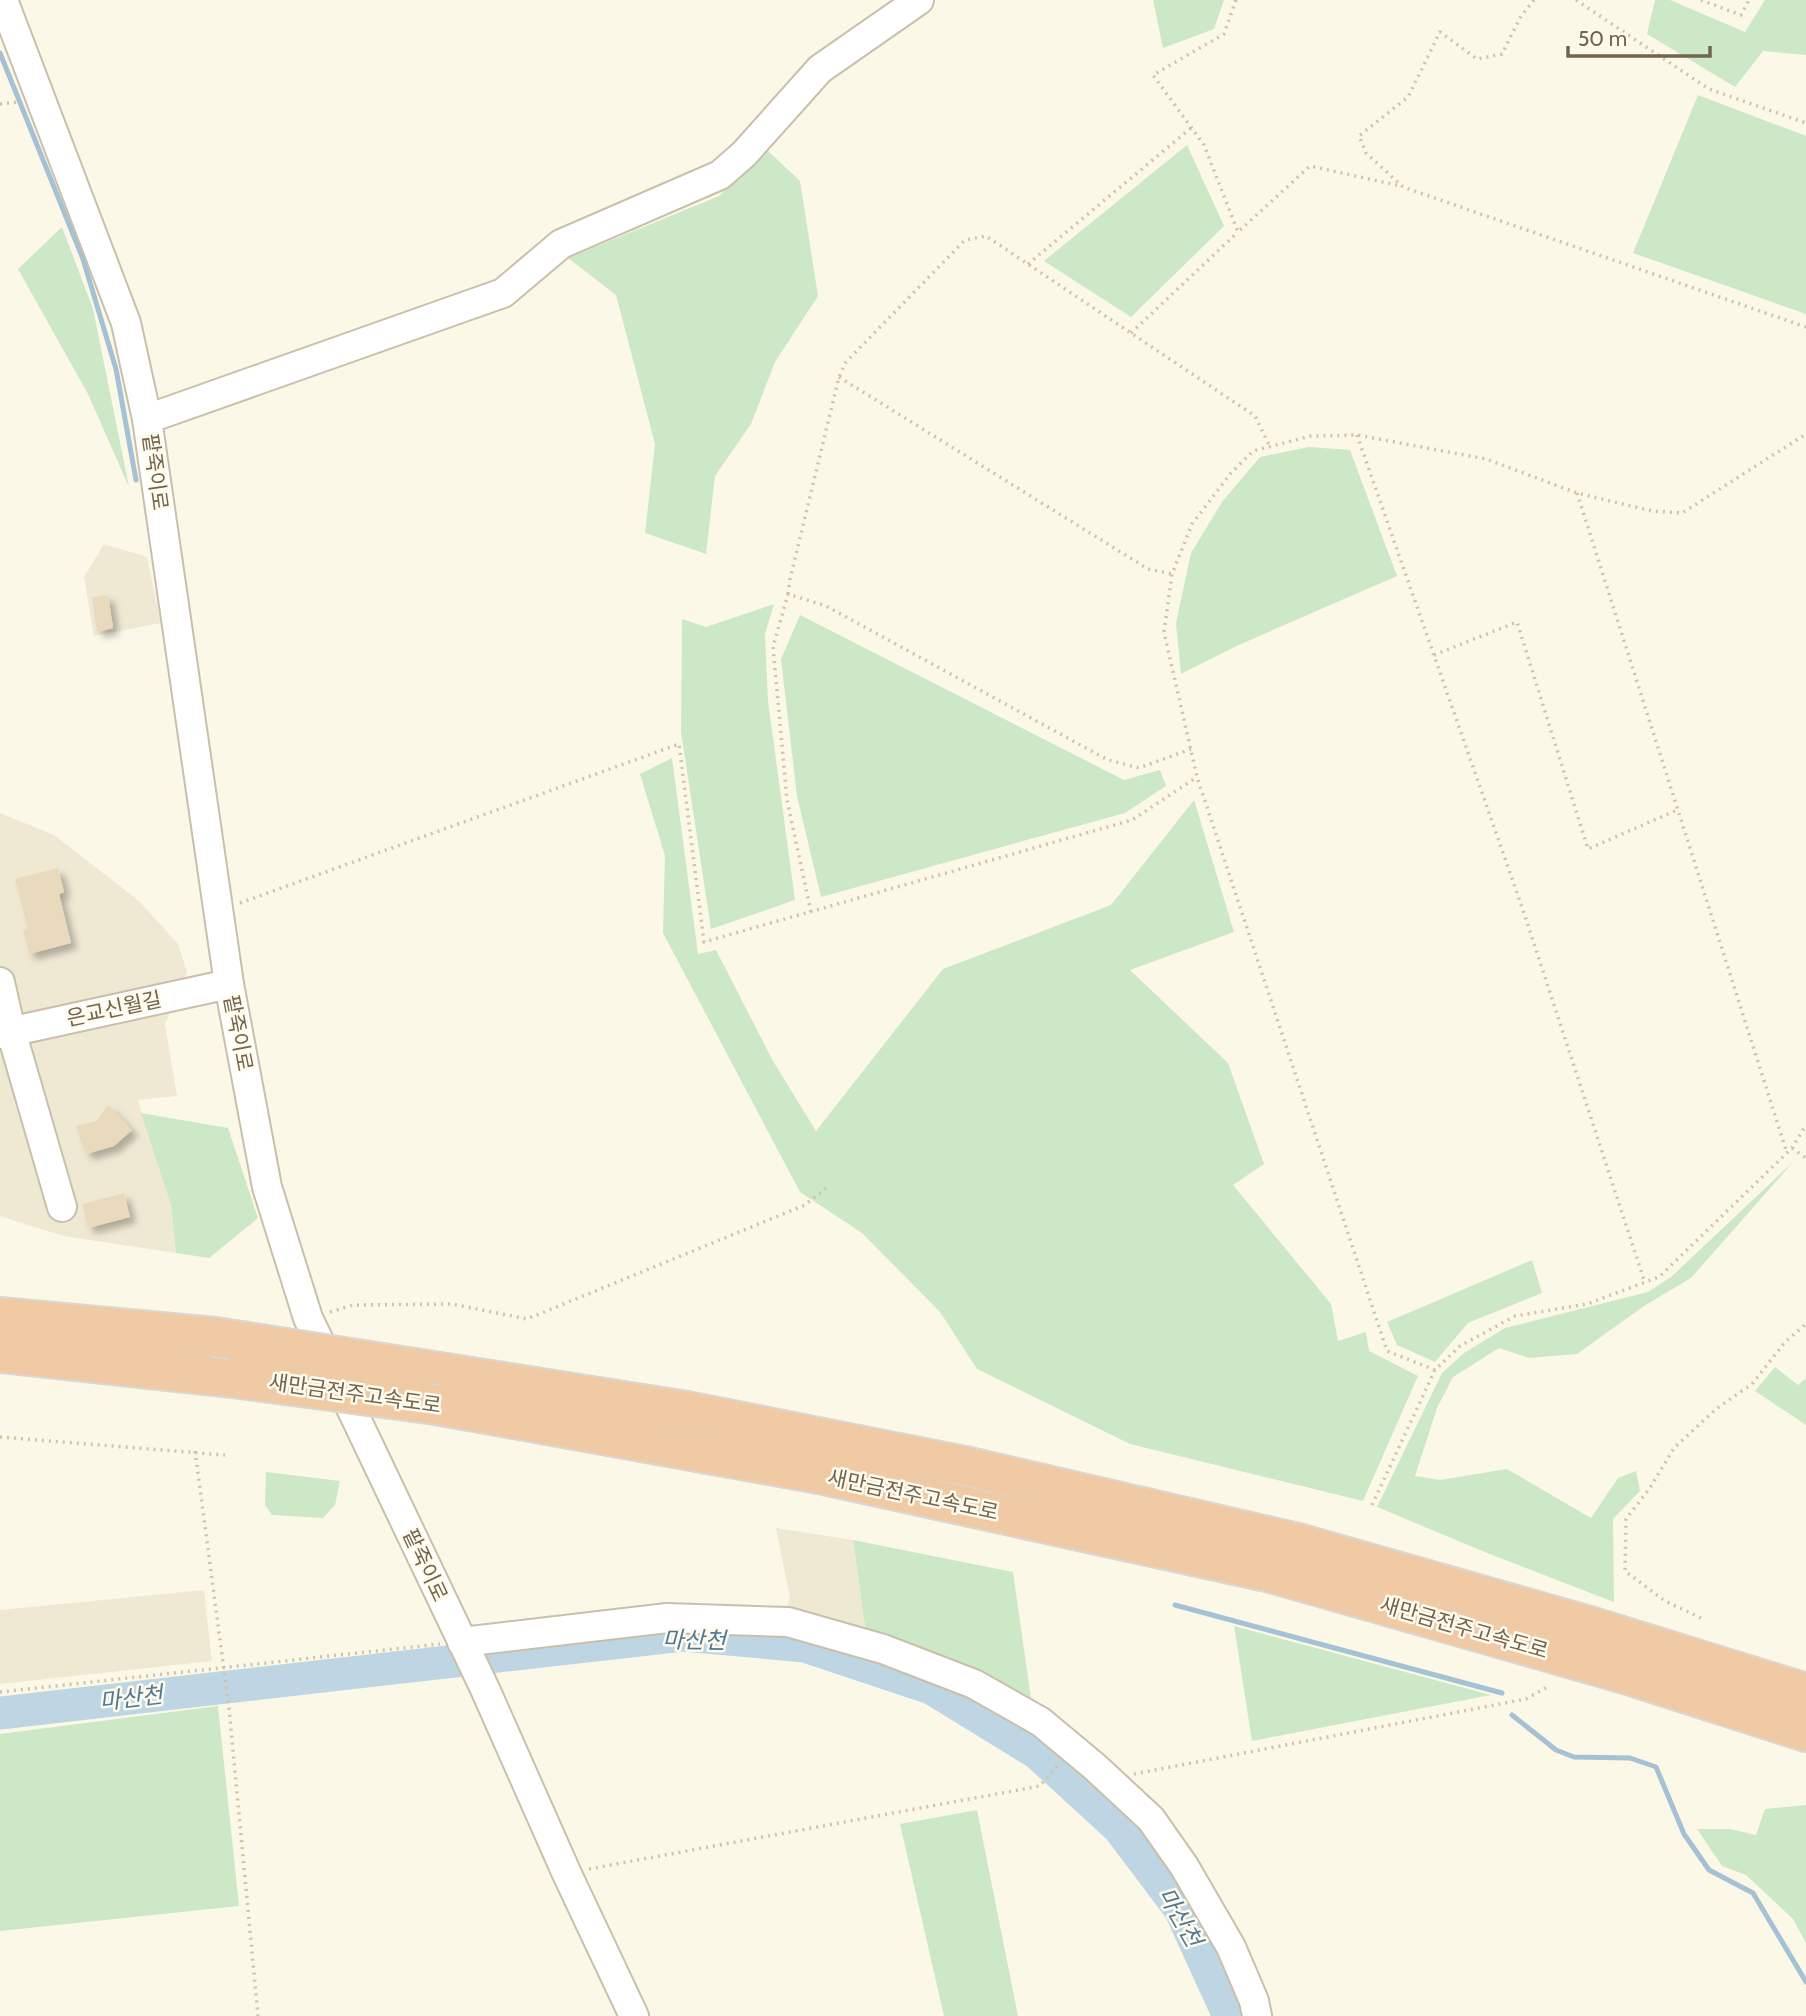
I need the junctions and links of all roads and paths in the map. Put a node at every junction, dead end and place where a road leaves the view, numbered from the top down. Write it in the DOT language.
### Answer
graph roads {
  1 [pos="3,0"];
  2 [pos="919,0"];
  3 [pos="1236,0"];
  4 [pos="1534,0"];
  5 [pos="1576,0"];
  6 [pos="1701,0"];
  7 [pos="1749,0"];
  8 [pos="7,103"];
  9 [pos="0,104"];
  10 [pos="1806,123"];
  11 [pos="1191,128"];
  12 [pos="1403,187"];
  13 [pos="1238,232"];
  14 [pos="1028,264"];
  15 [pos="1806,327"];
  16 [pos="1131,333"];
  17 [pos="839,377"];
  18 [pos="147,419"];
  19 [pos="1806,434"];
  20 [pos="1357,435"];
  21 [pos="1270,447"];
  22 [pos="1577,493"];
  23 [pos="1172,573"];
  24 [pos="788,594"];
  25 [pos="1434,655"];
  26 [pos="1191,749"];
  27 [pos="1197,777"];
  28 [pos="1678,810"];
  29 [pos="218,911"];
  30 [pos="811,912"];
  31 [pos="0,982"];
  32 [pos="229,984"];
  33 [pos="5,1032"];
  34 [pos="1806,1125"];
  35 [pos="1792,1148"];
  36 [pos="1787,1153"];
  37 [pos="1806,1158"];
  38 [pos="826,1188"];
  39 [pos="62,1208"];
  40 [pos="1645,1283"];
  41 [pos="0,1317"];
  42 [pos="308,1318"];
  43 [pos="1806,1324"];
  44 [pos="0,1353"];
  45 [pos="1435,1370"];
  46 [pos="0,1437"];
  47 [pos="195,1451"];
  48 [pos="225,1455"];
  49 [pos="1372,1506"];
  50 [pos="1701,1618"];
  51 [pos="463,1645"];
  52 [pos="222,1667"];
  53 [pos="1549,1686"];
  54 [pos="0,1692"];
  55 [pos="1806,1693"];
  56 [pos="1806,1732"];
  57 [pos="1108,1779"];
  58 [pos="1040,1786"];
  59 [pos="567,1874"];
  60 [pos="258,2016"];
  61 [pos="634,2016"];
  62 [pos="1257,2016"];
  1 -- 18 [label="street, 팥죽이로"];
  2 -- 18 [label="street"];
  3 -- 11 [label="path"];
  4 -- 12 [label="path"];
  5 -- 10 [label="path"];
  6 -- 7 [label="path"];
  8 -- 9 [label="path"];
  11 -- 13 [label="path"];
  11 -- 14 [label="path"];
  12 -- 13 [label="path"];
  12 -- 15 [label="path"];
  13 -- 16 [label="path"];
  14 -- 16 [label="path"];
  14 -- 17 [label="path"];
  16 -- 21 [label="path"];
  17 -- 23 [label="path"];
  17 -- 24 [label="path"];
  18 -- 29 [label="street, 팥죽이로"];
  19 -- 22 [label="path"];
  20 -- 21 [label="path"];
  20 -- 22 [label="path"];
  20 -- 25 [label="path"];
  21 -- 23 [label="path"];
  22 -- 28 [label="path"];
  23 -- 26 [label="path"];
  24 -- 26 [label="path"];
  24 -- 30 [label="path"];
  25 -- 28 [label="path"];
  25 -- 40 [label="path"];
  26 -- 27 [label="path"];
  27 -- 30 [label="path"];
  27 -- 45 [label="path"];
  28 -- 36 [label="path"];
  29 -- 30 [label="path"];
  29 -- 32 [label="street, 팥죽이로"];
  31 -- 33 [label="street"];
  32 -- 33 [label="street, 은교신월길"];
  32 -- 42 [label="street, 팥죽이로"];
  33 -- 39 [label="street"];
  34 -- 35 [label="path"];
  35 -- 36 [label="path"];
  35 -- 37 [label="path"];
  36 -- 40 [label="path"];
  38 -- 42 [label="path"];
  40 -- 45 [label="path"];
  41 -- 55 [label="highway, 새만금전주고속도로, bridge"];
  42 -- 51 [label="street, 팥죽이로"];
  43 -- 50 [label="path"];
  44 -- 56 [label="highway, 새만금전주고속도로, bridge"];
  45 -- 49 [label="path"];
  46 -- 47 [label="path"];
  47 -- 48 [label="path"];
  47 -- 52 [label="path"];
  51 -- 52 [label="path"];
  51 -- 57 [label="street"];
  51 -- 59 [label="street, 팥죽이로"];
  52 -- 54 [label="path"];
  52 -- 60 [label="path"];
  53 -- 57 [label="path"];
  57 -- 62 [label="street"];
  58 -- 59 [label="path"];
  59 -- 61 [label="street, 팥죽이로"];
}
